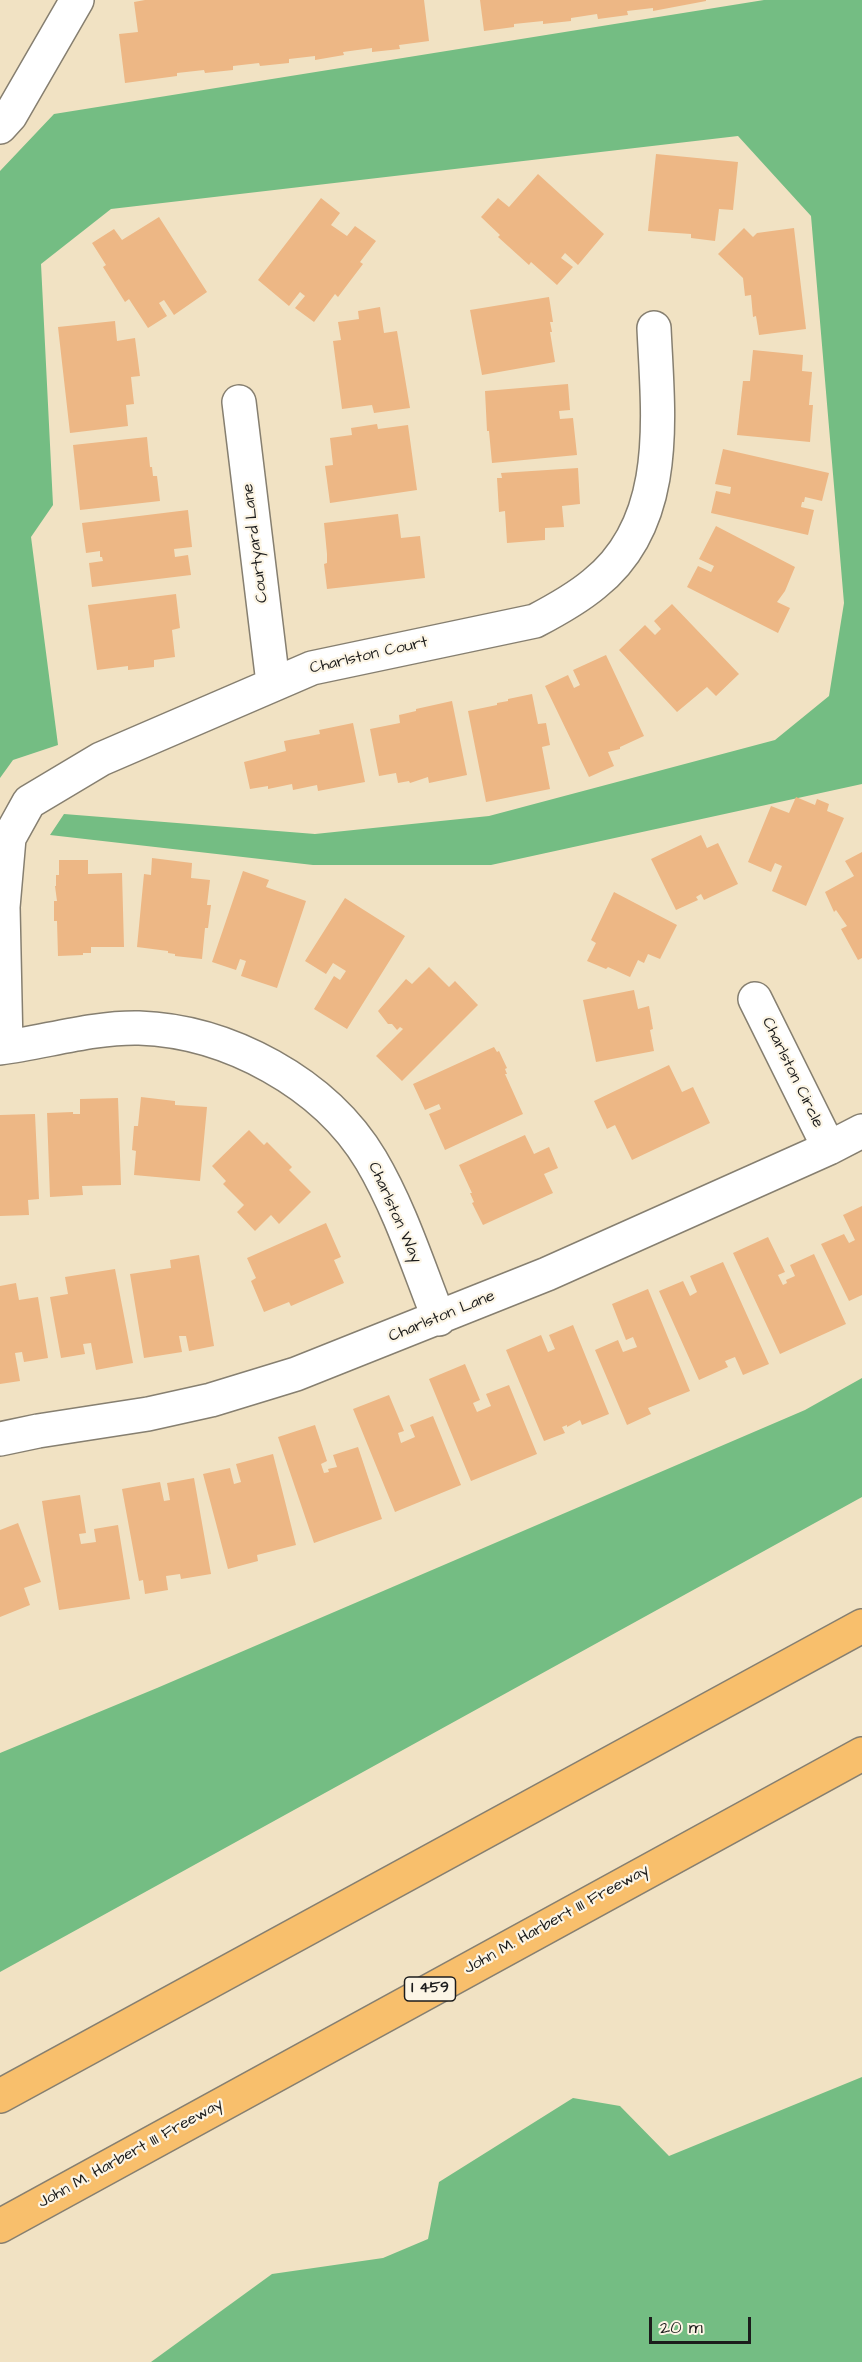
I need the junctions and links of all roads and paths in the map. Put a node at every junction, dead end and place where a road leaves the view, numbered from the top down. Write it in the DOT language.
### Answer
graph roads {
  1 [pos="77,0"];
  2 [pos="0,127"];
  3 [pos="654,328"];
  4 [pos="239,402"];
  5 [pos="273,683"];
  6 [pos="755,999"];
  7 [pos="3,1048"];
  8 [pos="862,1131"];
  9 [pos="829,1148"];
  10 [pos="439,1319"];
  11 [pos="0,1439"];
  12 [pos="862,1626"];
  13 [pos="862,1754"];
  14 [pos="0,2096"];
  15 [pos="0,2226"];
  1 -- 2 [label="street"];
  3 -- 5 [label="street, Charlston Court"];
  4 -- 5 [label="street, Courtyard Lane"];
  5 -- 7 [label="street, Charlston Court"];
  6 -- 9 [label="street, Charlston Circle"];
  7 -- 10 [label="street, Charlston Way"];
  8 -- 9 [label="street, Charlston Lane"];
  9 -- 10 [label="street, Charlston Lane"];
  10 -- 11 [label="street, Charlston Lane"];
  12 -- 14 [label="highway"];
  13 -- 15 [label="highway, John M. Harbert III Freeway / I 459"];
}
